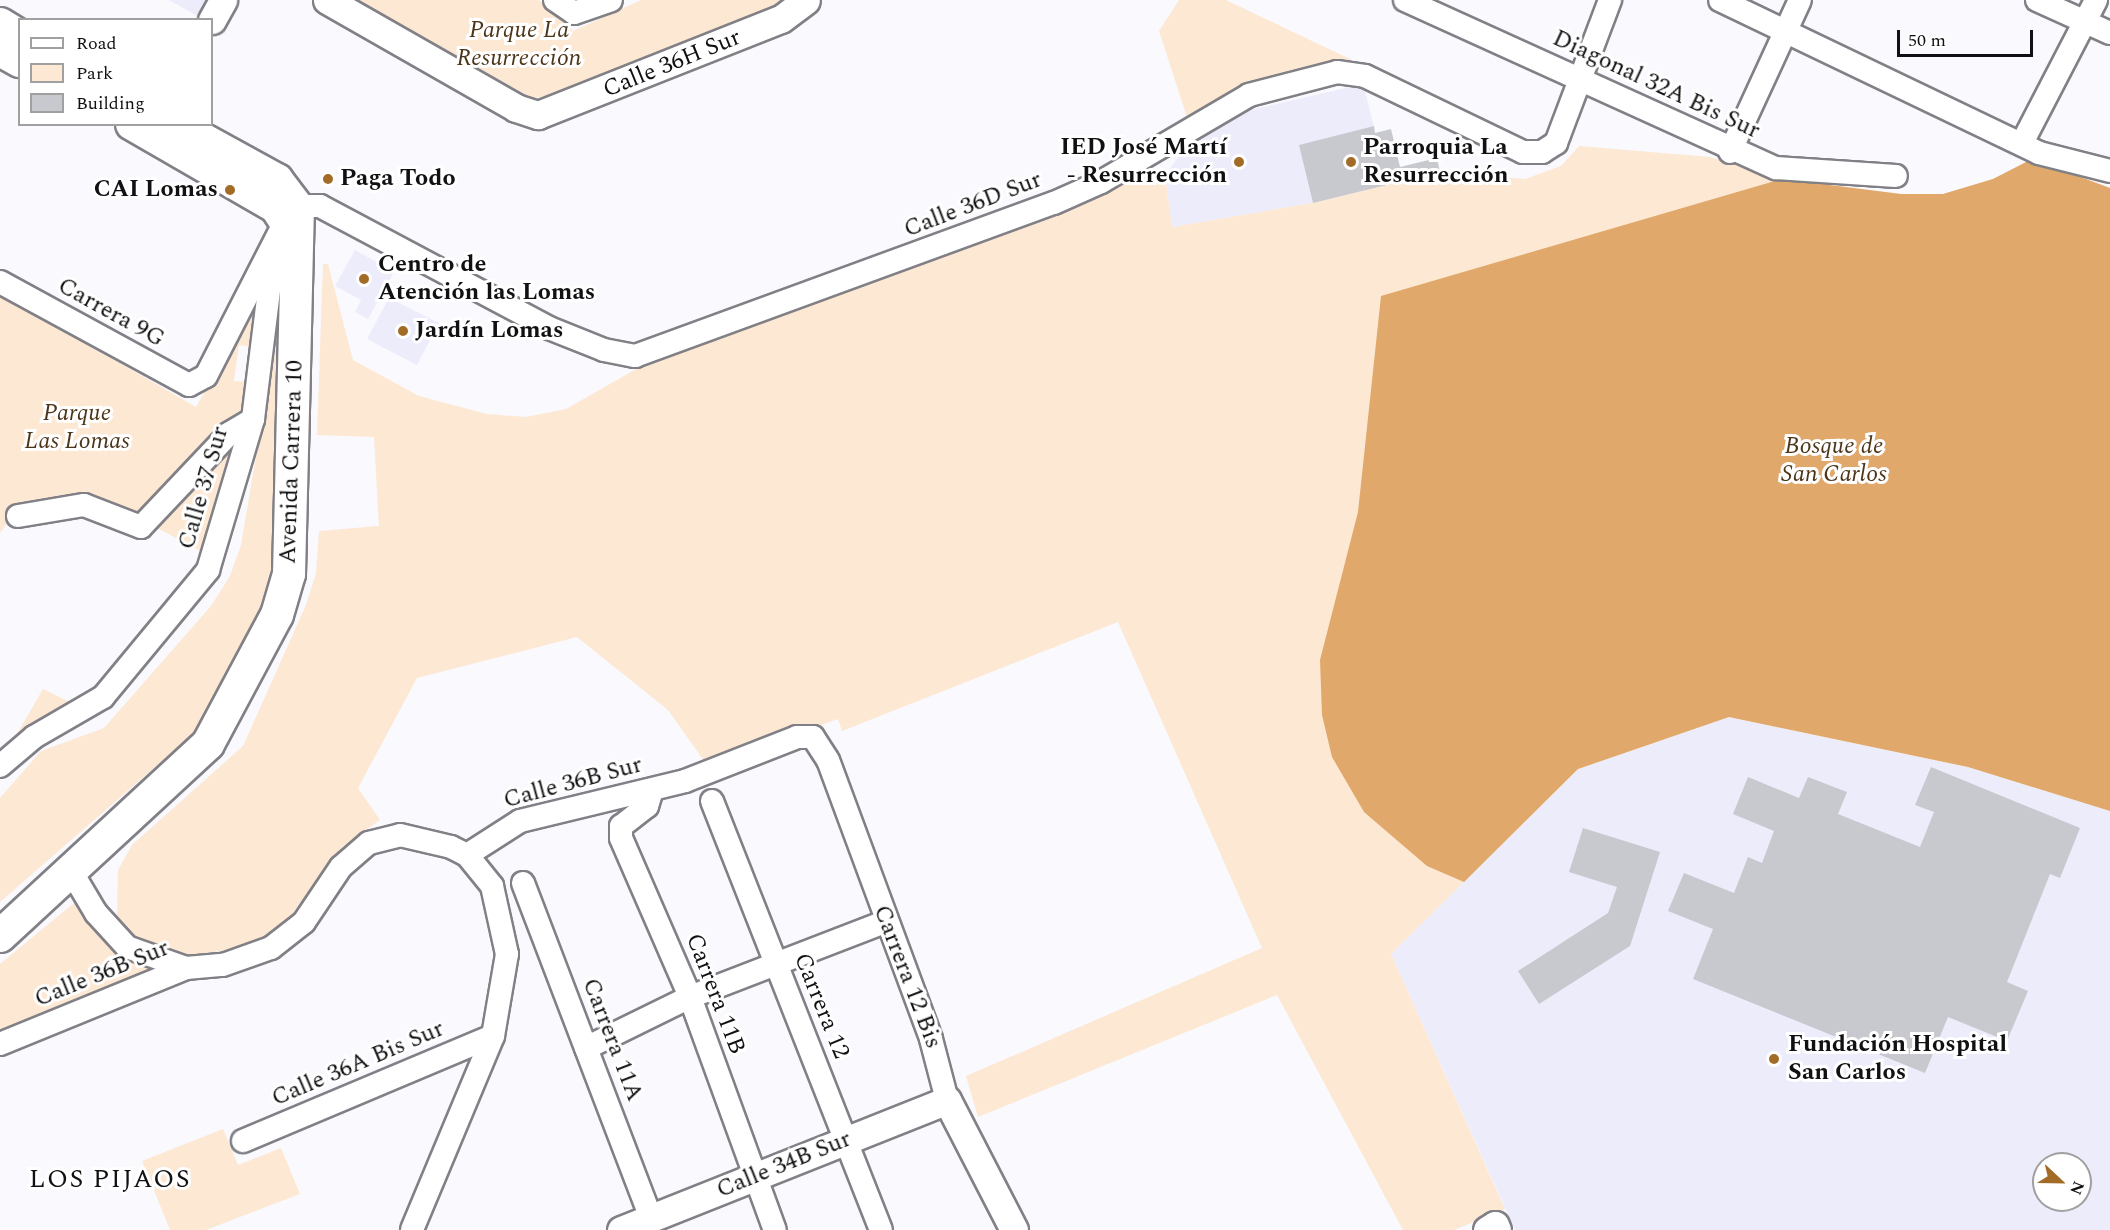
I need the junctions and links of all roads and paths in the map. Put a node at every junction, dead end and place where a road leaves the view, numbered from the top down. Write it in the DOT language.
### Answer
graph roads {
  1 [pos="223,0"];
  2 [pos="327,0"];
  3 [pos="611,0"];
  4 [pos="1405,0"];
  5 [pos="1610,0"];
  6 [pos="1720,0"];
  7 [pos="1800,0"];
  8 [pos="2037,0"];
  9 [pos="2096,0"];
  10 [pos="557,2"];
  11 [pos="804,2"];
  12 [pos="213,18"];
  13 [pos="2086,22"];
  14 [pos="0,24"];
  15 [pos="1786,31"];
  16 [pos="2110,33"];
  17 [pos="18,35"];
  18 [pos="0,50"];
  19 [pos="18,60"];
  20 [pos="1583,82"];
  21 [pos="135,126"];
  22 [pos="181,126"];
  23 [pos="209,135"];
  24 [pos="2022,143"];
  25 [pos="1730,152"];
  26 [pos="2110,171"];
  27 [pos="1896,176"];
  28 [pos="289,226"];
  29 [pos="0,282"];
  30 [pos="253,419"];
  31 [pos="18,516"];
  32 [pos="797,737"];
  33 [pos="0,766"];
  34 [pos="652,790"];
  35 [pos="712,801"];
  36 [pos="467,855"];
  37 [pos="71,871"];
  38 [pos="523,883"];
  39 [pos="884,922"];
  40 [pos="0,936"];
  41 [pos="776,966"];
  42 [pos="186,968"];
  43 [pos="690,997"];
  44 [pos="493,1036"];
  45 [pos="0,1044"];
  46 [pos="586,1048"];
  47 [pos="947,1100"];
  48 [pos="846,1140"];
  49 [pos="243,1141"];
  50 [pos="754,1177"];
  51 [pos="659,1221"];
  52 [pos="412,1230"];
  53 [pos="621,1230"];
  54 [pos="775,1230"];
  55 [pos="881,1230"];
  56 [pos="1014,1230"];
  1 -- 12 [label="street"];
  2 -- 11 [label="street, Calle 36H Sur"];
  3 -- 10 [label="street"];
  4 -- 20 [label="street, Diagonal 32A Bis Sur"];
  5 -- 20 [label="street"];
  6 -- 15 [label="street"];
  7 -- 15 [label="street"];
  8 -- 13 [label="street"];
  9 -- 13 [label="street"];
  13 -- 16 [label="street"];
  13 -- 24 [label="street"];
  14 -- 17 [label="main road"];
  15 -- 24 [label="street"];
  15 -- 25 [label="street"];
  18 -- 19 [label="main road"];
  20 -- 25 [label="street, Diagonal 32A Bis Sur"];
  20 -- 28 [label="street, Calle 36D Sur"];
  21 -- 28 [label="main road"];
  22 -- 23 [label="main road"];
  23 -- 28 [label="main road"];
  24 -- 26 [label="street"];
  25 -- 27 [label="street, Diagonal 32A Bis Sur"];
  28 -- 29 [label="street, Carrera 9G"];
  28 -- 30 [label="street, Calle 37 Sur"];
  28 -- 37 [label="main road, Avenida Carrera 10"];
  30 -- 31 [label="street"];
  30 -- 33 [label="street, Calle 37 Sur"];
  32 -- 34 [label="street, Calle 36B Sur"];
  32 -- 39 [label="street, Carrera 12 Bis"];
  34 -- 36 [label="street, Calle 36B Sur"];
  34 -- 43 [label="street, Carrera 11B"];
  35 -- 41 [label="street, Carrera 12"];
  36 -- 42 [label="street, Calle 36B Sur"];
  36 -- 44 [label="street"];
  37 -- 40 [label="main road, Avenida Carrera 10"];
  37 -- 42 [label="street"];
  38 -- 46 [label="street, Carrera 11A"];
  39 -- 41 [label="street"];
  39 -- 47 [label="street, Carrera 12 Bis"];
  41 -- 43 [label="street"];
  41 -- 48 [label="street, Carrera 12"];
  42 -- 45 [label="street, Calle 36B Sur"];
  43 -- 46 [label="street"];
  43 -- 50 [label="street, Carrera 11B"];
  44 -- 49 [label="street, Calle 36A Bis Sur"];
  44 -- 52 [label="street"];
  46 -- 51 [label="street, Carrera 11A"];
  47 -- 48 [label="street, Calle 34B Sur"];
  47 -- 56 [label="street, Carrera 12 Bis"];
  48 -- 50 [label="street, Calle 34B Sur"];
  48 -- 55 [label="street, Carrera 12"];
  50 -- 51 [label="street, Calle 34B Sur"];
  50 -- 54 [label="street, Carrera 11B"];
  51 -- 53 [label="street, Calle 34B Sur"];
}
